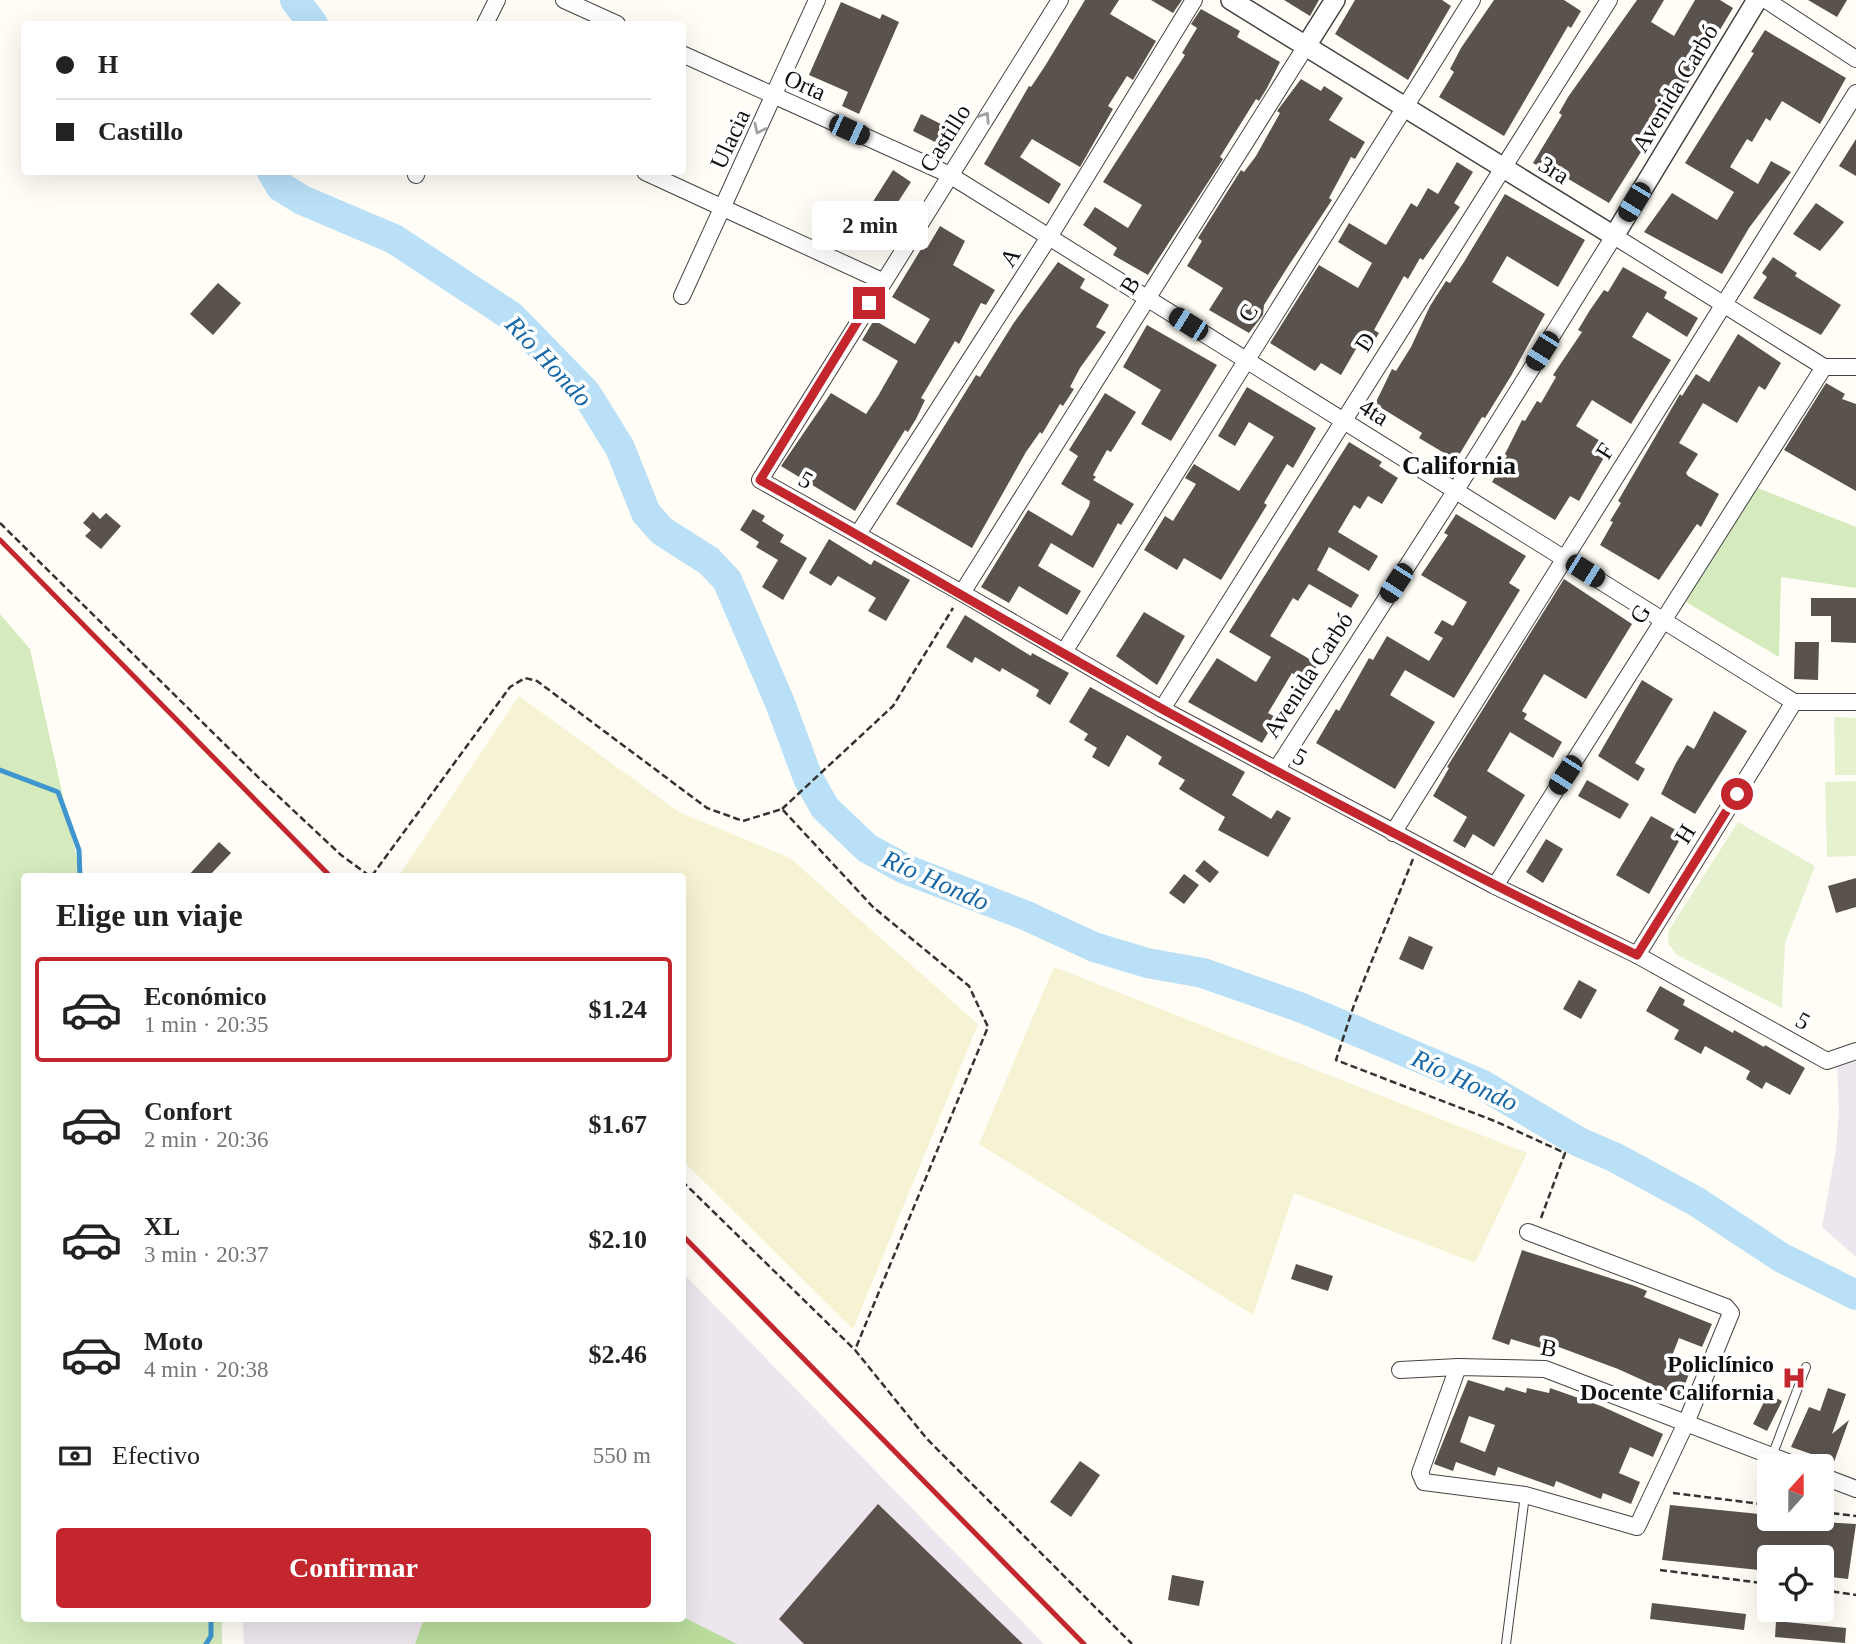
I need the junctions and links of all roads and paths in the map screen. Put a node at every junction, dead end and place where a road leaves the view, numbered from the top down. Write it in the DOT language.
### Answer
graph roads {
  1 [pos="497,0"];
  2 [pos="564,0"];
  3 [pos="817,0"];
  4 [pos="1060,0"];
  5 [pos="1194,0"];
  6 [pos="1231,0"];
  7 [pos="1335,0"];
  8 [pos="1472,0"];
  9 [pos="1608,0"];
  10 [pos="1757,0"];
  11 [pos="1766,0"];
  12 [pos="486,21"];
  13 [pos="610,21"];
  14 [pos="1306,46"];
  15 [pos="686,56"];
  16 [pos="1856,59"];
  17 [pos="1856,93"];
  18 [pos="774,97"];
  19 [pos="1403,106"];
  20 [pos="1502,166"];
  21 [pos="948,174"];
  22 [pos="652,175"];
  23 [pos="723,207"];
  24 [pos="1614,236"];
  25 [pos="1049,237"];
  26 [pos="882,281"];
  27 [pos="682,296"];
  28 [pos="1150,300"];
  29 [pos="1723,305"];
  30 [pos="1246,360"];
  31 [pos="1824,367"];
  32 [pos="1856,367"];
  33 [pos="1343,420"];
  34 [pos="760,480"];
  35 [pos="1456,490"];
  36 [pos="0,523"];
  37 [pos="858,534"];
  38 [pos="1565,558"];
  39 [pos="962,593"];
  40 [pos="1664,620"];
  41 [pos="1064,652"];
  42 [pos="1794,702"];
  43 [pos="1856,702"];
  44 [pos="1162,709"];
  45 [pos="1276,770"];
  46 [pos="782,808"];
  47 [pos="1393,833"];
  48 [pos="1418,846"];
  49 [pos="366,873"];
  50 [pos="374,873"];
  51 [pos="1495,886"];
  52 [pos="1637,955"];
  53 [pos="1856,1051"];
  54 [pos="686,1185"];
  55 [pos="1531,1233"];
  56 [pos="855,1350"];
  57 [pos="1458,1367"];
  58 [pos="1806,1367"];
  59 [pos="1400,1370"];
  60 [pos="1686,1423"];
  61 [pos="1767,1454"];
  62 [pos="1773,1454"];
  63 [pos="1834,1481"];
  64 [pos="1856,1489"];
  65 [pos="1673,1493"];
  66 [pos="1525,1495"];
  67 [pos="1757,1504"];
  68 [pos="1834,1513"];
  69 [pos="1856,1516"];
  70 [pos="1660,1570"];
  71 [pos="1757,1582"];
  72 [pos="1834,1592"];
  73 [pos="1856,1595"];
  74 [pos="1132,1644"];
  75 [pos="1506,1644"];
  1 -- 12 [label="street"];
  2 -- 13 [label="street"];
  3 -- 18 [label="street, Ulacia"];
  21 -- 4 [label="street, Castillo, one-way"];
  5 -- 25 [label="street, A"];
  6 -- 14 [label="street, 3ra"];
  7 -- 14 [label="street, B"];
  8 -- 19 [label="street, C"];
  9 -- 20 [label="street, D"];
  10 -- 24 [label="street, Avenida Carbó"];
  11 -- 16 [label="street"];
  14 -- 19 [label="street, 3ra"];
  14 -- 28 [label="street, B"];
  15 -- 18 [label="street, Orta"];
  17 -- 29 [label="street, F"];
  18 -- 21 [label="street, Orta"];
  18 -- 23 [label="street, Ulacia, one-way"];
  19 -- 20 [label="street, 3ra"];
  19 -- 30 [label="street, C"];
  20 -- 24 [label="street, 3ra"];
  20 -- 33 [label="street, D"];
  21 -- 25 [label="street, 4ta"];
  21 -- 26 [label="street, Castillo"];
  22 -- 23 [label="street"];
  23 -- 26 [label="street"];
  23 -- 27 [label="street, Ulacia"];
  24 -- 29 [label="street, 3ra"];
  24 -- 35 [label="street, Avenida Carbó"];
  25 -- 28 [label="street, 4ta"];
  25 -- 37 [label="street, A"];
  26 -- 34 [label="street, Castillo"];
  28 -- 30 [label="street, 4ta"];
  28 -- 39 [label="street, B"];
  29 -- 31 [label="street, 3ra"];
  29 -- 38 [label="street, F"];
  30 -- 33 [label="street, 4ta"];
  30 -- 41 [label="street, C"];
  31 -- 32 [label="street"];
  31 -- 40 [label="street, G"];
  33 -- 35 [label="street, 4ta"];
  33 -- 44 [label="street, D"];
  34 -- 37 [label="street, 5"];
  35 -- 38 [label="street, 4ta"];
  35 -- 45 [label="street, Avenida Carbó"];
  36 -- 49 [label="path"];
  37 -- 39 [label="street, 5"];
  38 -- 40 [label="street, 4ta"];
  38 -- 47 [label="street, F"];
  39 -- 41 [label="street, 5"];
  39 -- 46 [label="path"];
  40 -- 42 [label="street, 4ta"];
  40 -- 51 [label="street, G"];
  41 -- 44 [label="street, 5"];
  42 -- 43 [label="street"];
  42 -- 52 [label="street, H"];
  44 -- 45 [label="street, 5"];
  45 -- 47 [label="street, 5"];
  46 -- 50 [label="path"];
  46 -- 56 [label="path"];
  47 -- 48 [label="street, 5"];
  48 -- 51 [label="street, 5"];
  48 -- 55 [label="path"];
  51 -- 52 [label="street, 5"];
  52 -- 53 [label="street, 5"];
  54 -- 56 [label="path"];
  55 -- 60 [label="street"];
  56 -- 74 [label="path"];
  57 -- 59 [label="street, B"];
  57 -- 60 [label="street, B"];
  57 -- 66 [label="street"];
  58 -- 62 [label="lane"];
  60 -- 61 [label="street, B"];
  60 -- 66 [label="street"];
  63 -- 64 [label="street"];
  65 -- 67 [label="path"];
  66 -- 75 [label="lane"];
  68 -- 69 [label="path"];
  70 -- 71 [label="path"];
  72 -- 73 [label="path"];
}
